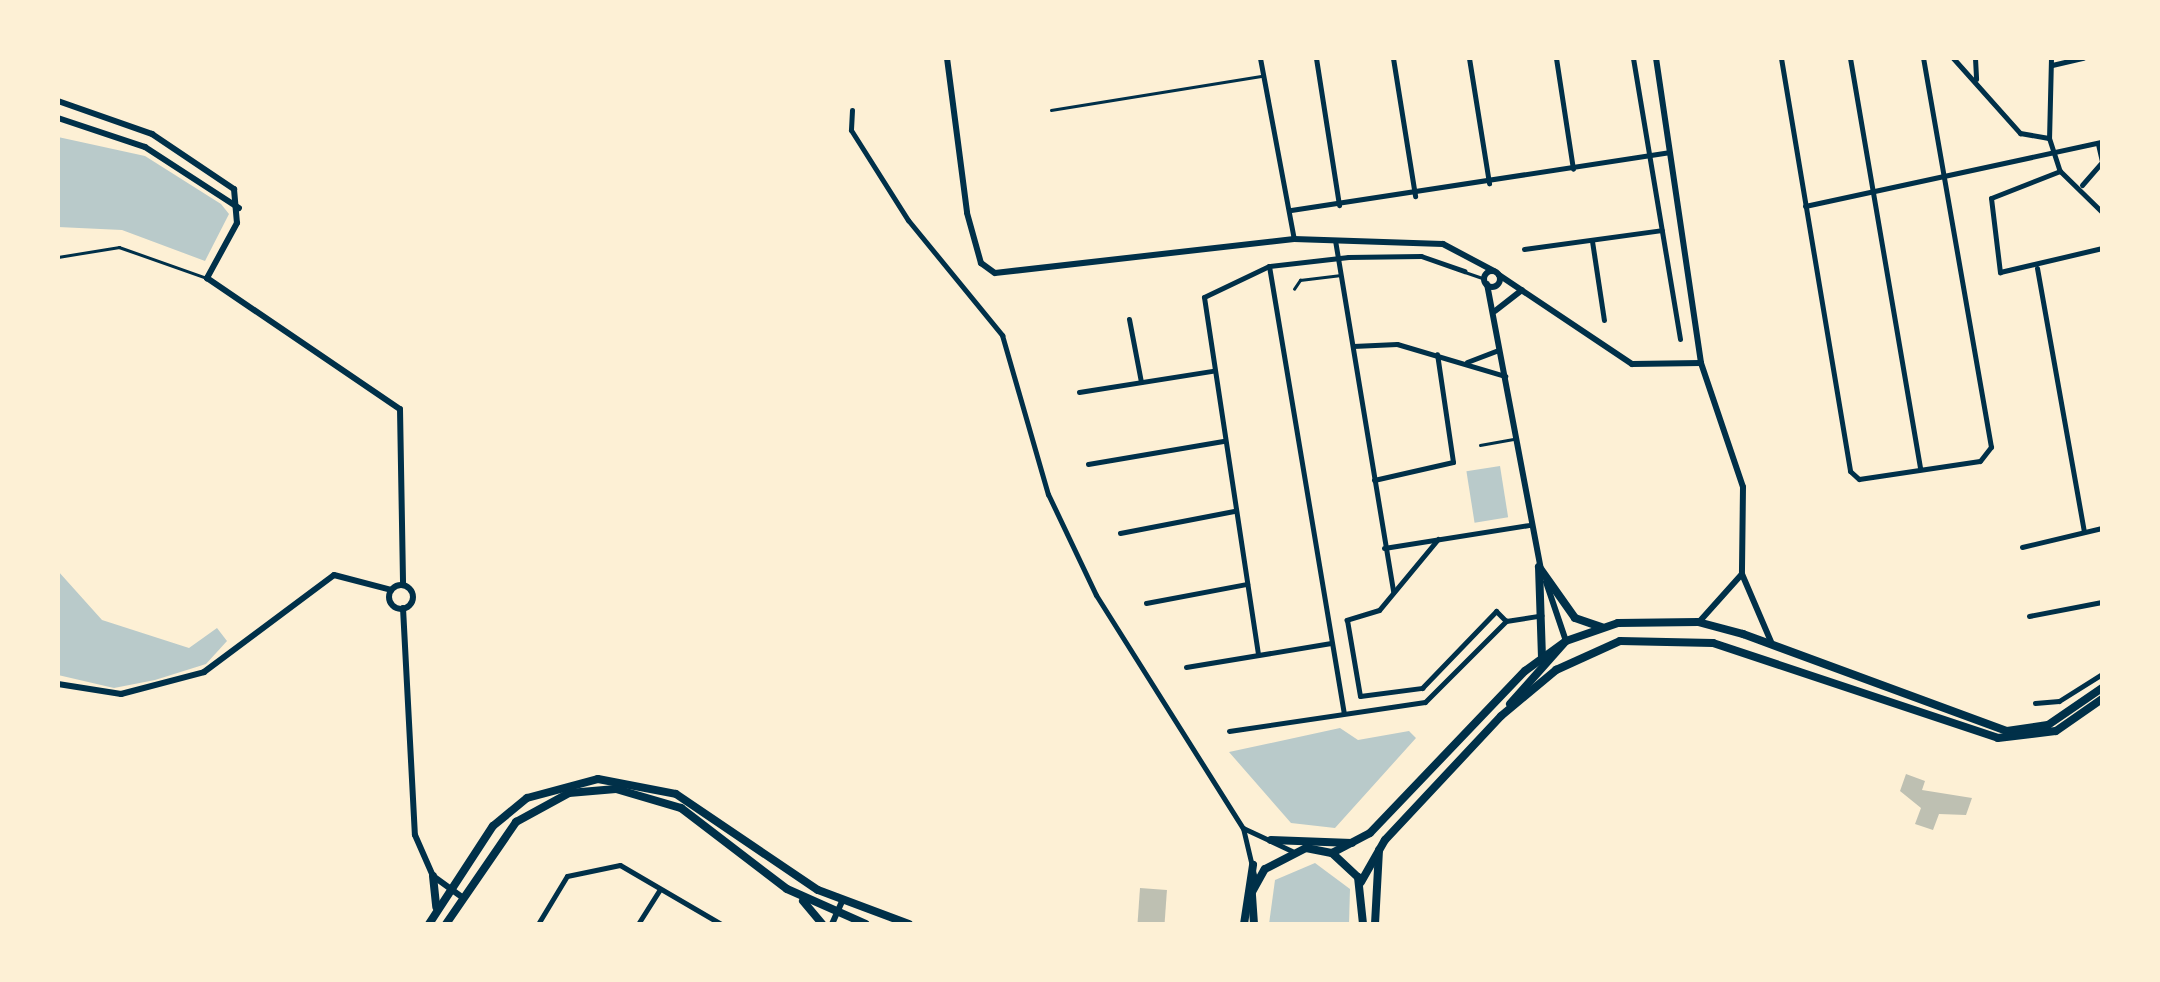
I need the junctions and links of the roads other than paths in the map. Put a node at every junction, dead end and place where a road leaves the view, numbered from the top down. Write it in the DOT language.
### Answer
graph roads {
  1 [pos="948,58"];
  2 [pos="1260,58"];
  3 [pos="1316,58"];
  4 [pos="1393,58"];
  5 [pos="1469,58"];
  6 [pos="1556,58"];
  7 [pos="1633,58"];
  8 [pos="1656,58"];
  9 [pos="1780,58"];
  10 [pos="1850,58"];
  11 [pos="1923,58"];
  12 [pos="1953,58"];
  13 [pos="1974,58"];
  14 [pos="2083,58"];
  15 [pos="2051,62"];
  16 [pos="1264,76"];
  17 [pos="1976,82"];
  18 [pos="58,102"];
  19 [pos="852,110"];
  20 [pos="1051,110"];
  21 [pos="58,118"];
  22 [pos="2050,138"];
  23 [pos="2100,143"];
  24 [pos="1671,151"];
  25 [pos="1649,156"];
  26 [pos="2057,157"];
  27 [pos="2102,161"];
  28 [pos="1573,169"];
  29 [pos="2060,171"];
  30 [pos="1946,180"];
  31 [pos="1489,183"];
  32 [pos="2082,186"];
  33 [pos="1875,194"];
  34 [pos="1415,196"];
  35 [pos="1339,205"];
  36 [pos="1804,206"];
  37 [pos="240,209"];
  38 [pos="1292,210"];
  39 [pos="2102,212"];
  40 [pos="1662,230"];
  41 [pos="1294,239"];
  42 [pos="1335,240"];
  43 [pos="1592,241"];
  44 [pos="2102,248"];
  45 [pos="1524,249"];
  46 [pos="58,257"];
  47 [pos="1338,259"];
  48 [pos="1269,266"];
  49 [pos="2037,268"];
  50 [pos="1464,271"];
  51 [pos="1340,275"];
  52 [pos="207,278"];
  53 [pos="1491,279"];
  54 [pos="1294,289"];
  55 [pos="1523,290"];
  56 [pos="1494,311"];
  57 [pos="1129,319"];
  58 [pos="1604,320"];
  59 [pos="1680,339"];
  60 [pos="1352,346"];
  61 [pos="1501,348"];
  62 [pos="1437,354"];
  63 [pos="1464,362"];
  64 [pos="1702,363"];
  65 [pos="1212,371"];
  66 [pos="1505,376"];
  67 [pos="1141,382"];
  68 [pos="1080,392"];
  69 [pos="1516,439"];
  70 [pos="1224,441"];
  71 [pos="1480,445"];
  72 [pos="1088,464"];
  73 [pos="1920,470"];
  74 [pos="1374,480"];
  75 [pos="1235,511"];
  76 [pos="1530,526"];
  77 [pos="2102,528"];
  78 [pos="2084,532"];
  79 [pos="1120,533"];
  80 [pos="1438,540"];
  81 [pos="1384,548"];
  82 [pos="2022,548"];
  83 [pos="1539,567"];
  84 [pos="1742,574"];
  85 [pos="1247,584"];
  86 [pos="402,585"];
  87 [pos="391,590"];
  88 [pos="1394,593"];
  89 [pos="2102,602"];
  90 [pos="1146,603"];
  91 [pos="403,608"];
  92 [pos="1542,616"];
  93 [pos="2029,616"];
  94 [pos="1646,620"];
  95 [pos="1506,621"];
  96 [pos="1698,622"];
  97 [pos="1604,627"];
  98 [pos="1646,639"];
  99 [pos="1566,642"];
  100 [pos="1332,643"];
  101 [pos="1773,645"];
  102 [pos="1258,654"];
  103 [pos="1542,658"];
  104 [pos="1186,667"];
  105 [pos="2102,674"];
  106 [pos="58,684"];
  107 [pos="2102,688"];
  108 [pos="2102,699"];
  109 [pos="2035,703"];
  110 [pos="1344,712"];
  111 [pos="1501,716"];
  112 [pos="1229,732"];
  113 [pos="1243,828"];
  114 [pos="1271,840"];
  115 [pos="1358,843"];
  116 [pos="1380,846"];
  117 [pos="1292,850"];
  118 [pos="1332,853"];
  119 [pos="1253,865"];
  120 [pos="433,876"];
  121 [pos="1361,882"];
  122 [pos="1256,883"];
  123 [pos="660,888"];
  124 [pos="452,891"];
  125 [pos="799,896"];
  126 [pos="463,898"];
  127 [pos="842,902"];
  128 [pos="704,914"];
  129 [pos="838,914"];
  130 [pos="430,923"];
  131 [pos="1364,923"];
  132 [pos="446,924"];
  133 [pos="538,924"];
  134 [pos="638,924"];
  135 [pos="697,924"];
  136 [pos="721,924"];
  137 [pos="822,924"];
  138 [pos="832,924"];
  139 [pos="866,924"];
  140 [pos="909,924"];
  141 [pos="1250,924"];
  142 [pos="1375,924"];
  1 -- 41 [label="street"];
  2 -- 16 [label="street"];
  3 -- 35 [label="street"];
  4 -- 34 [label="street"];
  5 -- 31 [label="street"];
  6 -- 28 [label="street"];
  7 -- 25 [label="street"];
  8 -- 24 [label="street"];
  9 -- 36 [label="street"];
  10 -- 33 [label="street"];
  11 -- 30 [label="street"];
  12 -- 17 [label="street"];
  13 -- 17 [label="street"];
  14 -- 15 [label="street"];
  15 -- 22 [label="street"];
  16 -- 20 [label="lane"];
  16 -- 38 [label="street"];
  17 -- 22 [label="street"];
  18 -- 37 [label="street"];
  19 -- 113 [label="street"];
  21 -- 37 [label="street"];
  22 -- 26 [label="street"];
  23 -- 26 [label="street"];
  23 -- 27 [label="street"];
  24 -- 25 [label="street"];
  24 -- 64 [label="street"];
  25 -- 28 [label="street"];
  25 -- 40 [label="street"];
  26 -- 29 [label="street"];
  26 -- 30 [label="street"];
  27 -- 32 [label="street"];
  28 -- 31 [label="street"];
  29 -- 32 [label="street"];
  29 -- 49 [label="street"];
  30 -- 33 [label="street"];
  30 -- 73 [label="street"];
  31 -- 34 [label="street"];
  32 -- 39 [label="street"];
  33 -- 36 [label="street"];
  33 -- 73 [label="street"];
  34 -- 35 [label="street"];
  35 -- 38 [label="street"];
  36 -- 73 [label="street"];
  37 -- 52 [label="street"];
  38 -- 41 [label="street"];
  40 -- 43 [label="street"];
  40 -- 59 [label="street"];
  41 -- 42 [label="street"];
  42 -- 47 [label="street"];
  42 -- 53 [label="street"];
  43 -- 45 [label="street"];
  43 -- 58 [label="street"];
  44 -- 49 [label="street"];
  46 -- 52 [label="lane"];
  47 -- 48 [label="street"];
  47 -- 50 [label="street"];
  47 -- 51 [label="street"];
  48 -- 65 [label="street"];
  48 -- 100 [label="street"];
  49 -- 78 [label="street"];
  50 -- 53 [label="lane"];
  51 -- 54 [label="lane"];
  51 -- 60 [label="street"];
  52 -- 86 [label="street"];
  53 -- 55 [label="street"];
  53 -- 56 [label="street"];
  55 -- 56 [label="street"];
  55 -- 64 [label="street"];
  56 -- 61 [label="street"];
  57 -- 67 [label="street"];
  60 -- 62 [label="street"];
  60 -- 74 [label="street"];
  61 -- 63 [label="street"];
  61 -- 66 [label="street"];
  62 -- 63 [label="street"];
  62 -- 74 [label="street"];
  63 -- 66 [label="street"];
  64 -- 84 [label="street"];
  65 -- 67 [label="street"];
  65 -- 70 [label="street"];
  66 -- 69 [label="street"];
  67 -- 68 [label="street"];
  69 -- 71 [label="lane"];
  69 -- 76 [label="street"];
  70 -- 72 [label="street"];
  70 -- 75 [label="street"];
  74 -- 81 [label="street"];
  75 -- 79 [label="street"];
  75 -- 85 [label="street"];
  76 -- 80 [label="street"];
  76 -- 83 [label="street"];
  77 -- 78 [label="street"];
  78 -- 82 [label="street"];
  80 -- 81 [label="street"];
  80 -- 88 [label="street"];
  81 -- 88 [label="street"];
  83 -- 92 [label="main road"];
  83 -- 97 [label="main road"];
  83 -- 99 [label="street"];
  84 -- 96 [label="street"];
  84 -- 101 [label="street"];
  85 -- 90 [label="street"];
  85 -- 102 [label="street"];
  86 -- 87 [label="street"];
  86 -- 91 [label="street"];
  87 -- 91 [label="street"];
  87 -- 106 [label="street"];
  88 -- 95 [label="street"];
  89 -- 93 [label="street"];
  91 -- 120 [label="street"];
  92 -- 95 [label="street"];
  92 -- 103 [label="main road"];
  94 -- 96 [label="main road"];
  94 -- 97 [label="main road"];
  94 -- 98 [label="main road"];
  95 -- 110 [label="street"];
  96 -- 101 [label="main road"];
  97 -- 99 [label="main road"];
  98 -- 108 [label="main road"];
  98 -- 111 [label="main road"];
  99 -- 103 [label="main road"];
  99 -- 111 [label="main road"];
  100 -- 102 [label="street"];
  100 -- 110 [label="street"];
  101 -- 107 [label="main road"];
  102 -- 104 [label="street"];
  103 -- 115 [label="main road"];
  105 -- 109 [label="street"];
  110 -- 112 [label="street"];
  111 -- 116 [label="main road"];
  113 -- 114 [label="street"];
  113 -- 119 [label="street"];
  114 -- 115 [label="main road"];
  114 -- 117 [label="street"];
  115 -- 118 [label="main road"];
  116 -- 121 [label="main road"];
  116 -- 142 [label="main road"];
  117 -- 118 [label="main road"];
  117 -- 122 [label="main road"];
  118 -- 121 [label="main road"];
  119 -- 122 [label="street"];
  119 -- 141 [label="main road"];
  120 -- 124 [label="street"];
  120 -- 130 [label="main road"];
  121 -- 131 [label="main road"];
  122 -- 141 [label="main road"];
  123 -- 128 [label="street"];
  123 -- 133 [label="street"];
  123 -- 134 [label="street"];
  124 -- 126 [label="street"];
  124 -- 127 [label="main road"];
  124 -- 130 [label="main road"];
  125 -- 126 [label="main road"];
  125 -- 129 [label="main road"];
  125 -- 137 [label="main road"];
  126 -- 132 [label="main road"];
  127 -- 129 [label="street"];
  127 -- 140 [label="main road"];
  128 -- 135 [label="street"];
  128 -- 136 [label="street"];
  129 -- 138 [label="street"];
  129 -- 139 [label="main road"];
}
